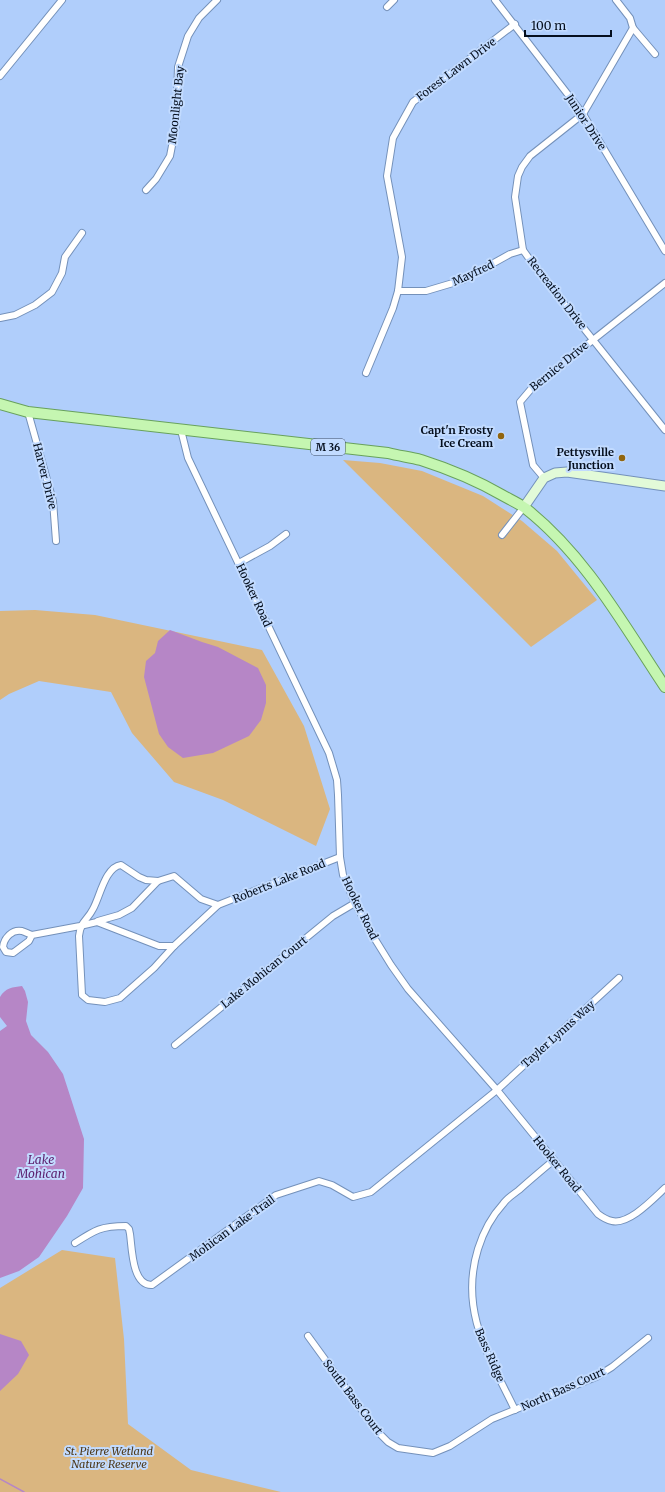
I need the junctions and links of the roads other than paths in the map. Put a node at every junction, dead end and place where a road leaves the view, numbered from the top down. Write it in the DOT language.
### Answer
graph roads {
  1 [pos="62,0"];
  2 [pos="218,0"];
  3 [pos="394,0"];
  4 [pos="495,0"];
  5 [pos="616,0"];
  6 [pos="387,7"];
  7 [pos="515,24"];
  8 [pos="633,28"];
  9 [pos="655,54"];
  10 [pos="0,76"];
  11 [pos="583,114"];
  12 [pos="146,190"];
  13 [pos="82,233"];
  14 [pos="523,250"];
  15 [pos="665,251"];
  16 [pos="665,283"];
  17 [pos="398,291"];
  18 [pos="0,318"];
  19 [pos="593,339"];
  20 [pos="366,373"];
  21 [pos="0,404"];
  22 [pos="28,412"];
  23 [pos="181,430"];
  24 [pos="665,430"];
  25 [pos="544,478"];
  26 [pos="665,486"];
  27 [pos="524,507"];
  28 [pos="286,534"];
  29 [pos="502,535"];
  30 [pos="56,541"];
  31 [pos="240,563"];
  32 [pos="665,687"];
  33 [pos="340,856"];
  34 [pos="158,881"];
  35 [pos="355,903"];
  36 [pos="218,905"];
  37 [pos="97,922"];
  38 [pos="80,926"];
  39 [pos="32,935"];
  40 [pos="174,946"];
  41 [pos="619,978"];
  42 [pos="175,1045"];
  43 [pos="497,1090"];
  44 [pos="554,1160"];
  45 [pos="665,1188"];
  46 [pos="75,1243"];
  47 [pos="308,1336"];
  48 [pos="648,1338"];
  49 [pos="515,1410"];
  1 -- 10 [label="street"];
  2 -- 12 [label="street, Moonlight Bay"];
  3 -- 6 [label="street"];
  4 -- 7 [label="street, Junior Drive"];
  5 -- 8 [label="street"];
  7 -- 11 [label="street, Junior Drive"];
  7 -- 17 [label="street, Forest Lawn Drive"];
  8 -- 9 [label="street"];
  8 -- 11 [label="street"];
  11 -- 14 [label="street"];
  11 -- 15 [label="street, Junior Drive"];
  13 -- 18 [label="street"];
  14 -- 17 [label="street, Mayfred"];
  14 -- 19 [label="street, Recreation Drive"];
  16 -- 19 [label="street, Bernice Drive"];
  17 -- 20 [label="street, Forest Lawn Drive"];
  19 -- 24 [label="street, Recreation Drive"];
  19 -- 25 [label="street, Bernice Drive"];
  21 -- 22 [label="main road, M 36"];
  22 -- 23 [label="main road, M 36"];
  22 -- 30 [label="street, Harver Drive"];
  23 -- 27 [label="main road, M 36"];
  23 -- 31 [label="street, Hooker Road"];
  25 -- 26 [label="main road"];
  25 -- 27 [label="main road"];
  27 -- 29 [label="street"];
  27 -- 32 [label="main road, M 36"];
  28 -- 31 [label="street"];
  31 -- 33 [label="street, Hooker Road"];
  33 -- 35 [label="street, Hooker Road"];
  33 -- 36 [label="street, Roberts Lake Road"];
  34 -- 36 [label="street, Roberts Lake Road"];
  34 -- 37 [label="street"];
  34 -- 38 [label="street, Roberts Lake Road"];
  35 -- 42 [label="street, Lake Mohican Court"];
  35 -- 43 [label="street, Hooker Road"];
  36 -- 40 [label="street, Roberts Lake Road"];
  37 -- 38 [label="street"];
  37 -- 40 [label="street"];
  38 -- 39 [label="street"];
  38 -- 40 [label="street, Roberts Lake Road"];
  39 -- 39 [label="street"];
  41 -- 43 [label="street, Tayler Lynns Way"];
  43 -- 44 [label="street, Hooker Road"];
  43 -- 46 [label="street, Mohican Lake Trail"];
  44 -- 45 [label="street, Hooker Road"];
  44 -- 49 [label="street, Bass Ridge"];
  47 -- 49 [label="street, South Bass Court"];
  48 -- 49 [label="street, North Bass Court"];
}
